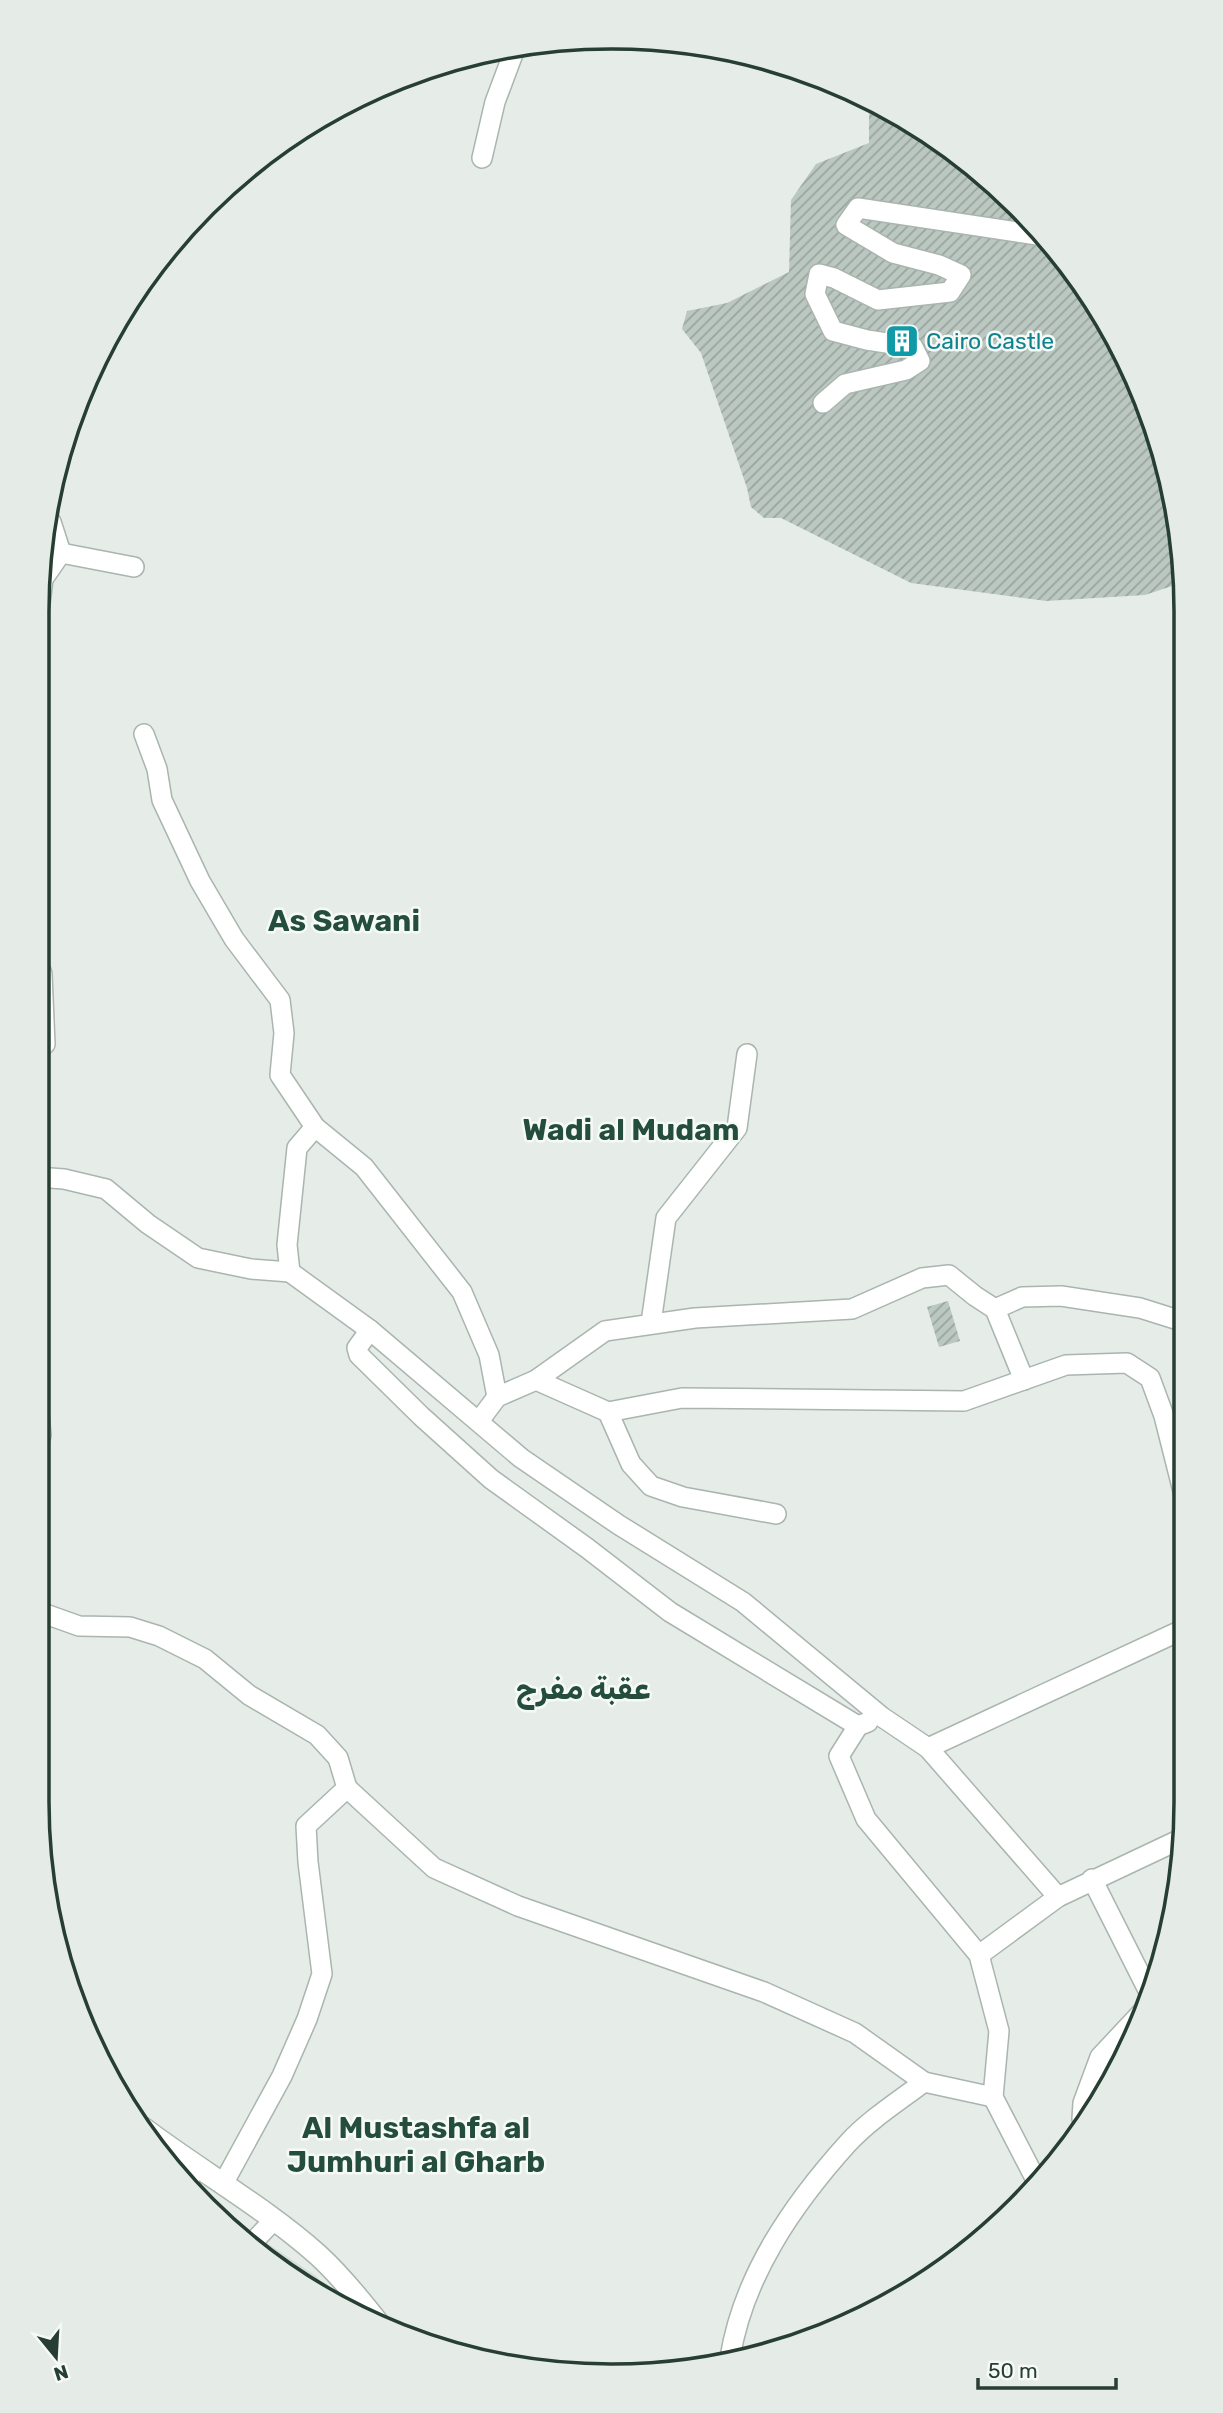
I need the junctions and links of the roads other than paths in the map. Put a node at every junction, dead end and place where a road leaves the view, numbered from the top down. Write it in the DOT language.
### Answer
graph roads {
  1 [pos="511,58"];
  2 [pos="482,158"];
  3 [pos="1027,233"];
  4 [pos="823,403"];
  5 [pos="55,534"];
  6 [pos="61,553"];
  7 [pos="134,567"];
  8 [pos="51,568"];
  9 [pos="144,734"];
  10 [pos="747,1054"];
  11 [pos="315,1127"];
  12 [pos="49,1177"];
  13 [pos="290,1272"];
  14 [pos="995,1309"];
  15 [pos="1174,1319"];
  16 [pos="651,1323"];
  17 [pos="370,1330"];
  18 [pos="536,1380"];
  19 [pos="1024,1380"];
  20 [pos="497,1397"];
  21 [pos="607,1412"];
  22 [pos="479,1421"];
  23 [pos="1174,1456"];
  24 [pos="776,1514"];
  25 [pos="49,1615"];
  26 [pos="1174,1634"];
  27 [pos="882,1717"];
  28 [pos="858,1726"];
  29 [pos="928,1748"];
  30 [pos="347,1788"];
  31 [pos="1172,1843"];
  32 [pos="1092,1880"];
  33 [pos="1058,1897"];
  34 [pos="979,1955"];
  35 [pos="1144,1982"];
  36 [pos="1125,2030"];
  37 [pos="924,2082"];
  38 [pos="993,2097"];
  39 [pos="1083,2108"];
  40 [pos="167,2146"];
  41 [pos="185,2160"];
  42 [pos="187,2170"];
  43 [pos="1033,2174"];
  44 [pos="223,2184"];
  45 [pos="273,2221"];
  46 [pos="257,2238"];
  47 [pos="365,2307"];
  48 [pos="731,2351"];
  1 -- 2 [label="street"];
  3 -- 4 [label="street"];
  5 -- 6 [label="street"];
  6 -- 7 [label="street"];
  6 -- 8 [label="street"];
  9 -- 11 [label="street"];
  10 -- 16 [label="street"];
  11 -- 13 [label="street"];
  11 -- 20 [label="street"];
  12 -- 13 [label="street"];
  13 -- 17 [label="street"];
  14 -- 15 [label="street"];
  14 -- 16 [label="street"];
  14 -- 19 [label="street"];
  16 -- 18 [label="street"];
  17 -- 22 [label="street"];
  17 -- 28 [label="street"];
  18 -- 20 [label="street"];
  18 -- 21 [label="street"];
  19 -- 21 [label="street"];
  19 -- 23 [label="street"];
  20 -- 22 [label="street"];
  21 -- 24 [label="street"];
  22 -- 27 [label="street"];
  25 -- 30 [label="street"];
  26 -- 29 [label="street"];
  27 -- 28 [label="street"];
  27 -- 29 [label="street"];
  28 -- 34 [label="street"];
  29 -- 33 [label="street"];
  30 -- 37 [label="street"];
  30 -- 44 [label="street"];
  31 -- 32 [label="street"];
  32 -- 33 [label="street"];
  32 -- 35 [label="street"];
  33 -- 34 [label="street"];
  34 -- 38 [label="street"];
  36 -- 39 [label="street"];
  37 -- 38 [label="street"];
  37 -- 48 [label="street"];
  38 -- 43 [label="street"];
  40 -- 41 [label="street"];
  41 -- 42 [label="street"];
  41 -- 44 [label="street"];
  44 -- 45 [label="street"];
  45 -- 46 [label="street"];
  45 -- 47 [label="street"];
}
